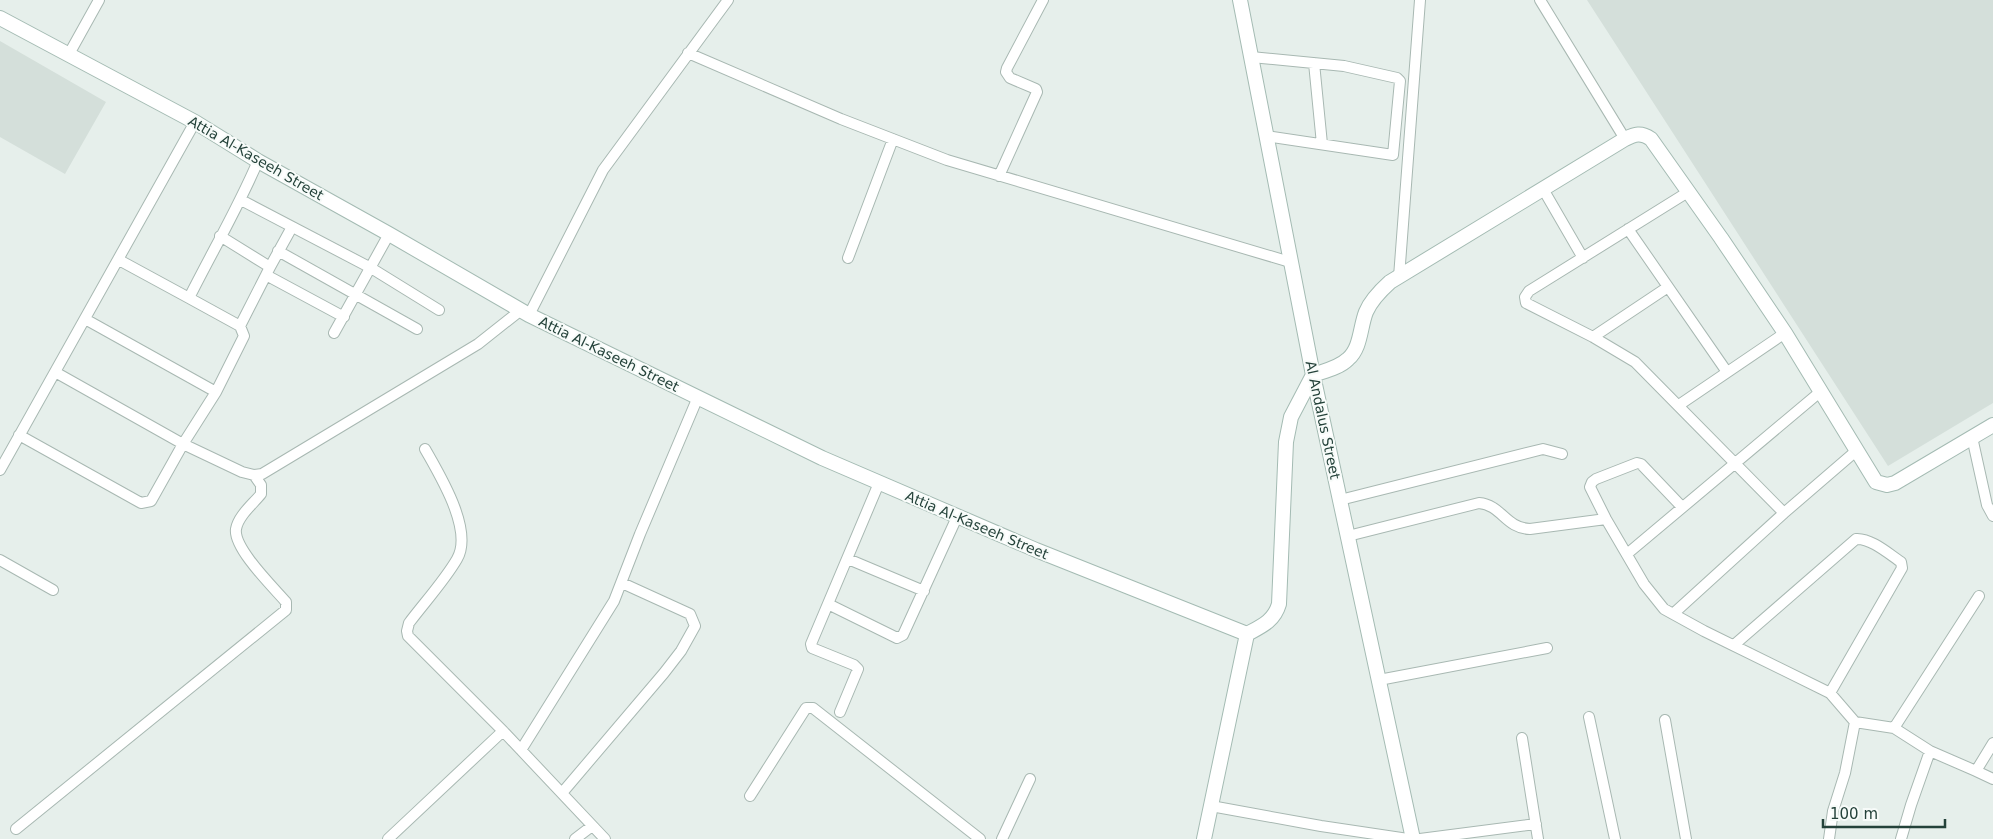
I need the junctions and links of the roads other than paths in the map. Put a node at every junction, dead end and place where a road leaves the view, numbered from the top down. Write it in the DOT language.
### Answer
graph roads {
  1 [pos="100,0"];
  2 [pos="728,0"];
  3 [pos="1043,0"];
  4 [pos="1240,0"];
  5 [pos="1420,0"];
  6 [pos="1540,0"];
  7 [pos="0,18"];
  8 [pos="688,53"];
  9 [pos="69,54"];
  10 [pos="1251,57"];
  11 [pos="1314,63"];
  12 [pos="194,122"];
  13 [pos="1266,136"];
  14 [pos="894,139"];
  15 [pos="1625,139"];
  16 [pos="1322,144"];
  17 [pos="258,161"];
  18 [pos="999,176"];
  19 [pos="1543,189"];
  20 [pos="1688,192"];
  21 [pos="241,200"];
  22 [pos="292,227"];
  23 [pos="1628,230"];
  24 [pos="389,234"];
  25 [pos="220,236"];
  26 [pos="278,251"];
  27 [pos="848,258"];
  28 [pos="1583,258"];
  29 [pos="119,260"];
  30 [pos="1290,262"];
  31 [pos="371,268"];
  32 [pos="268,271"];
  33 [pos="1399,277"];
  34 [pos="1668,287"];
  35 [pos="356,294"];
  36 [pos="189,298"];
  37 [pos="439,310"];
  38 [pos="525,312"];
  39 [pos="344,317"];
  40 [pos="85,319"];
  41 [pos="240,326"];
  42 [pos="417,329"];
  43 [pos="1785,332"];
  44 [pos="334,333"];
  45 [pos="1593,337"];
  46 [pos="55,372"];
  47 [pos="1727,372"];
  48 [pos="1313,375"];
  49 [pos="216,392"];
  50 [pos="1820,392"];
  51 [pos="698,397"];
  52 [pos="1679,405"];
  53 [pos="1993,425"];
  54 [pos="19,435"];
  55 [pos="1972,437"];
  56 [pos="183,444"];
  57 [pos="424,449"];
  58 [pos="1856,451"];
  59 [pos="1562,454"];
  60 [pos="1735,462"];
  61 [pos="0,470"];
  62 [pos="254,475"];
  63 [pos="879,483"];
  64 [pos="1340,500"];
  65 [pos="1682,507"];
  66 [pos="1784,513"];
  67 [pos="957,516"];
  68 [pos="1993,516"];
  69 [pos="1606,519"];
  70 [pos="1348,536"];
  71 [pos="1627,554"];
  72 [pos="848,559"];
  73 [pos="0,560"];
  74 [pos="622,582"];
  75 [pos="53,590"];
  76 [pos="924,591"];
  77 [pos="1979,596"];
  78 [pos="828,604"];
  79 [pos="1673,614"];
  80 [pos="1247,634"];
  81 [pos="1734,645"];
  82 [pos="1547,648"];
  83 [pos="1379,680"];
  84 [pos="1830,693"];
  85 [pos="840,712"];
  86 [pos="1589,717"];
  87 [pos="1665,720"];
  88 [pos="1855,722"];
  89 [pos="1894,728"];
  90 [pos="503,731"];
  91 [pos="1522,738"];
  92 [pos="1993,743"];
  93 [pos="521,750"];
  94 [pos="1930,751"];
  95 [pos="1976,771"];
  96 [pos="1030,779"];
  97 [pos="1993,779"];
  98 [pos="562,793"];
  99 [pos="750,796"];
  100 [pos="1211,806"];
  101 [pos="1536,824"];
  102 [pos="592,826"];
  103 [pos="16,829"];
  104 [pos="388,839"];
  105 [pos="575,839"];
  106 [pos="605,839"];
  107 [pos="980,839"];
  108 [pos="1002,839"];
  109 [pos="1204,839"];
  110 [pos="1408,839"];
  111 [pos="1413,839"];
  112 [pos="1420,839"];
  113 [pos="1538,839"];
  114 [pos="1615,839"];
  115 [pos="1686,839"];
  116 [pos="1829,839"];
  117 [pos="1901,839"];
  1 -- 9 [label="street"];
  2 -- 8 [label="street"];
  3 -- 18 [label="street"];
  4 -- 10 [label="main road, Al Andalus Street"];
  5 -- 33 [label="street"];
  6 -- 15 [label="street"];
  7 -- 9 [label="main road, Attia Al-Kaseeh Street"];
  8 -- 14 [label="street"];
  8 -- 38 [label="street"];
  9 -- 12 [label="main road, Attia Al-Kaseeh Street"];
  10 -- 11 [label="street"];
  10 -- 13 [label="main road, Al Andalus Street"];
  11 -- 16 [label="street"];
  11 -- 16 [label="street"];
  12 -- 17 [label="main road, Attia Al-Kaseeh Street"];
  12 -- 29 [label="street"];
  13 -- 16 [label="street"];
  13 -- 30 [label="main road, Al Andalus Street"];
  14 -- 18 [label="street"];
  14 -- 27 [label="street"];
  15 -- 19 [label="main road"];
  15 -- 20 [label="main road"];
  17 -- 21 [label="street"];
  17 -- 24 [label="main road, Attia Al-Kaseeh Street"];
  18 -- 30 [label="street"];
  19 -- 28 [label="street"];
  19 -- 33 [label="main road"];
  20 -- 23 [label="street"];
  20 -- 43 [label="main road"];
  21 -- 22 [label="street"];
  21 -- 25 [label="street"];
  22 -- 26 [label="street"];
  22 -- 31 [label="street"];
  23 -- 28 [label="street"];
  23 -- 34 [label="street"];
  24 -- 31 [label="street"];
  24 -- 38 [label="main road, Attia Al-Kaseeh Street"];
  25 -- 32 [label="street"];
  25 -- 36 [label="street"];
  26 -- 32 [label="street"];
  26 -- 35 [label="street"];
  28 -- 45 [label="street"];
  29 -- 36 [label="street"];
  29 -- 40 [label="street"];
  30 -- 48 [label="main road, Al Andalus Street"];
  31 -- 35 [label="street"];
  31 -- 37 [label="street"];
  32 -- 39 [label="street"];
  32 -- 41 [label="street"];
  33 -- 48 [label="main road"];
  34 -- 45 [label="street"];
  34 -- 47 [label="street"];
  35 -- 39 [label="street"];
  35 -- 42 [label="street"];
  36 -- 41 [label="street"];
  38 -- 51 [label="main road, Attia Al-Kaseeh Street"];
  38 -- 62 [label="street"];
  39 -- 44 [label="street"];
  40 -- 46 [label="street"];
  40 -- 49 [label="street"];
  41 -- 49 [label="street"];
  43 -- 47 [label="street"];
  43 -- 50 [label="main road"];
  45 -- 52 [label="street"];
  46 -- 54 [label="street"];
  46 -- 56 [label="street"];
  47 -- 52 [label="street"];
  48 -- 64 [label="main road, Al Andalus Street"];
  48 -- 80 [label="main road"];
  49 -- 56 [label="street"];
  50 -- 58 [label="main road"];
  50 -- 60 [label="street"];
  51 -- 63 [label="main road, Attia Al-Kaseeh Street"];
  51 -- 74 [label="street"];
  52 -- 60 [label="street"];
  53 -- 55 [label="main road"];
  54 -- 56 [label="street"];
  54 -- 61 [label="street"];
  55 -- 58 [label="main road"];
  55 -- 68 [label="street"];
  56 -- 62 [label="street"];
  57 -- 90 [label="street"];
  58 -- 66 [label="street"];
  59 -- 64 [label="street"];
  60 -- 65 [label="street"];
  60 -- 66 [label="street"];
  62 -- 103 [label="street"];
  63 -- 67 [label="main road, Attia Al-Kaseeh Street"];
  63 -- 72 [label="street"];
  64 -- 70 [label="main road, Al Andalus Street"];
  65 -- 69 [label="street"];
  65 -- 71 [label="street"];
  66 -- 79 [label="street"];
  67 -- 76 [label="street"];
  67 -- 80 [label="main road, Attia Al-Kaseeh Street"];
  69 -- 70 [label="street"];
  69 -- 71 [label="street"];
  70 -- 83 [label="main road, Al Andalus Street"];
  71 -- 79 [label="street"];
  72 -- 76 [label="street"];
  72 -- 78 [label="street"];
  73 -- 75 [label="street"];
  74 -- 93 [label="street"];
  74 -- 98 [label="street"];
  76 -- 78 [label="street"];
  77 -- 89 [label="street"];
  78 -- 85 [label="street"];
  79 -- 81 [label="street"];
  80 -- 100 [label="main road"];
  81 -- 84 [label="street"];
  81 -- 84 [label="street"];
  82 -- 83 [label="street"];
  83 -- 111 [label="main road, Al Andalus Street"];
  84 -- 88 [label="street"];
  86 -- 114 [label="street"];
  87 -- 115 [label="street"];
  88 -- 89 [label="street"];
  88 -- 116 [label="street"];
  89 -- 94 [label="street"];
  90 -- 93 [label="street"];
  90 -- 104 [label="street"];
  91 -- 101 [label="street"];
  92 -- 95 [label="street"];
  93 -- 98 [label="street"];
  94 -- 95 [label="street"];
  94 -- 117 [label="street"];
  95 -- 97 [label="street"];
  96 -- 108 [label="street"];
  98 -- 102 [label="street"];
  99 -- 107 [label="street"];
  100 -- 109 [label="main road"];
  100 -- 110 [label="street"];
  101 -- 112 [label="street"];
  101 -- 113 [label="street"];
  102 -- 105 [label="street"];
  102 -- 106 [label="street"];
}
